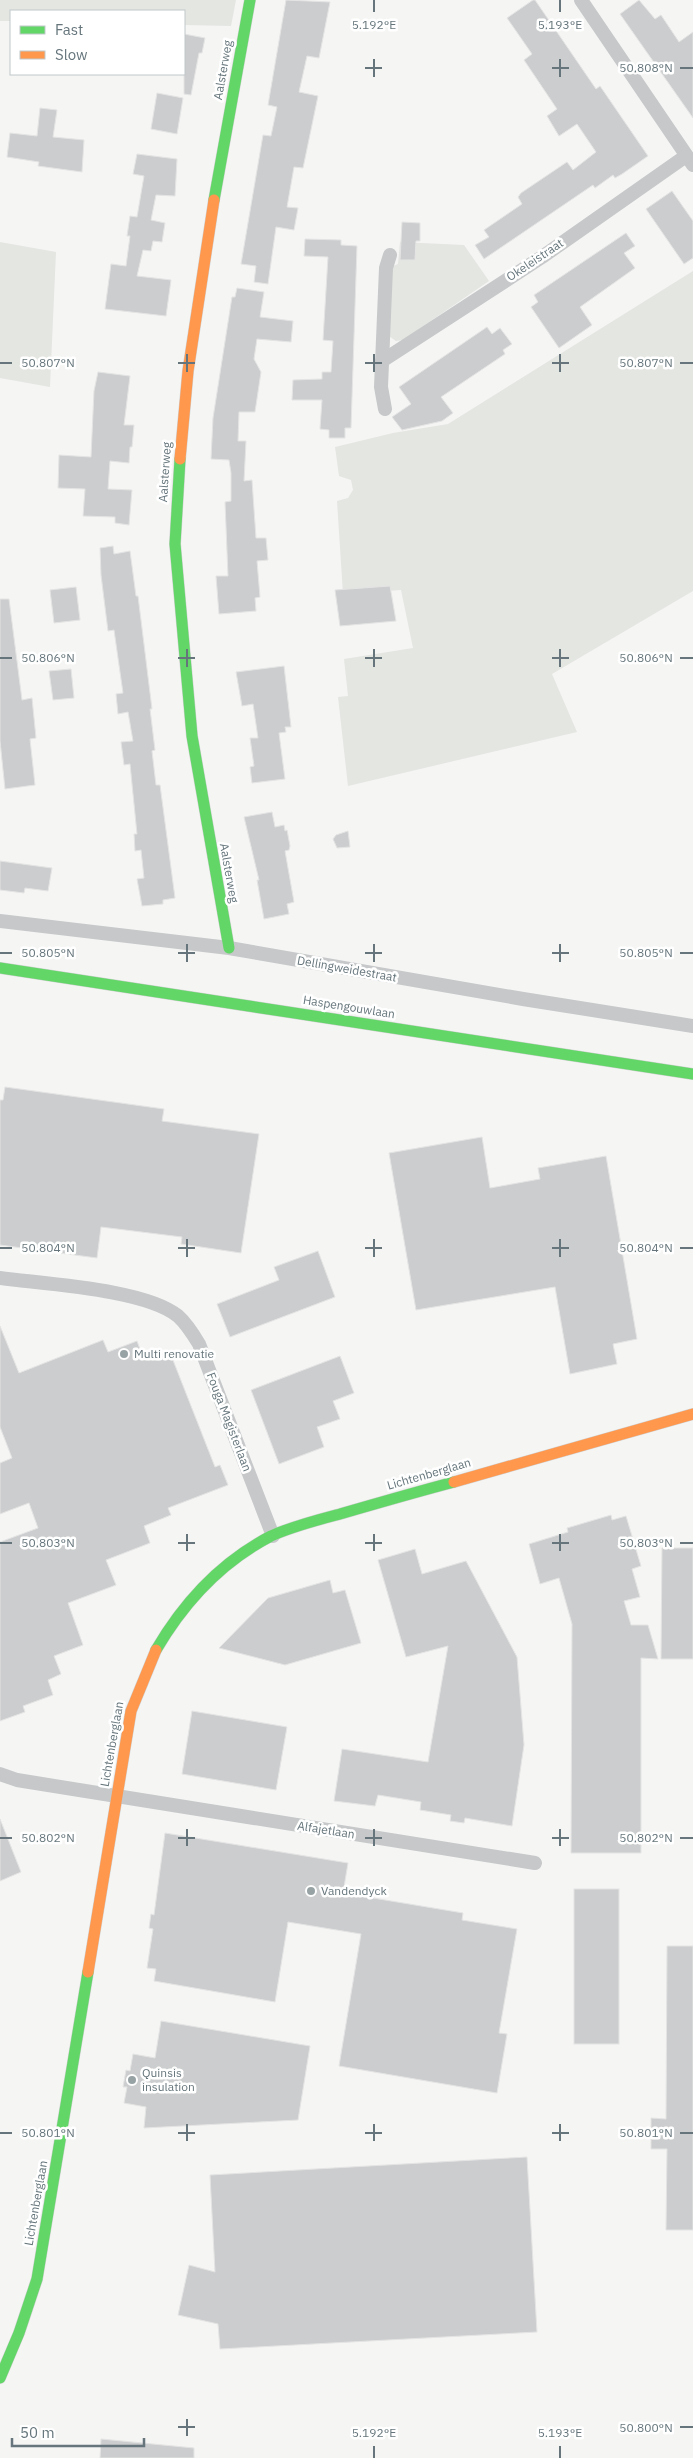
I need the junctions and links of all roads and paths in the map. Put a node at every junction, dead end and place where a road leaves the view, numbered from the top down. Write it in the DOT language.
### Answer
graph roads {
  1 [pos="250,0"];
  2 [pos="581,0"];
  3 [pos="690,161"];
  4 [pos="390,255"];
  5 [pos="382,362"];
  6 [pos="385,409"];
  7 [pos="0,922"];
  8 [pos="228,948"];
  9 [pos="0,968"];
  10 [pos="693,1026"];
  11 [pos="693,1074"];
  12 [pos="0,1278"];
  13 [pos="693,1414"];
  14 [pos="273,1536"];
  15 [pos="0,1774"];
  16 [pos="117,1796"];
  17 [pos="535,1863"];
  18 [pos="0,2378"];
  1 -- 8 [label="street, Aalsterweg"];
  2 -- 3 [label="street"];
  3 -- 5 [label="street, Okeleistraat"];
  4 -- 5 [label="street"];
  5 -- 6 [label="street"];
  7 -- 8 [label="street, Dellingweidestraat"];
  8 -- 10 [label="street, Dellingweidestraat"];
  9 -- 11 [label="street, Haspengouwlaan"];
  12 -- 14 [label="street, Fouga Magisterlaan"];
  13 -- 14 [label="street, Lichtenberglaan"];
  14 -- 16 [label="street, Lichtenberglaan"];
  15 -- 16 [label="street"];
  16 -- 17 [label="street, Alfajetlaan"];
  16 -- 18 [label="street, Lichtenberglaan"];
}
